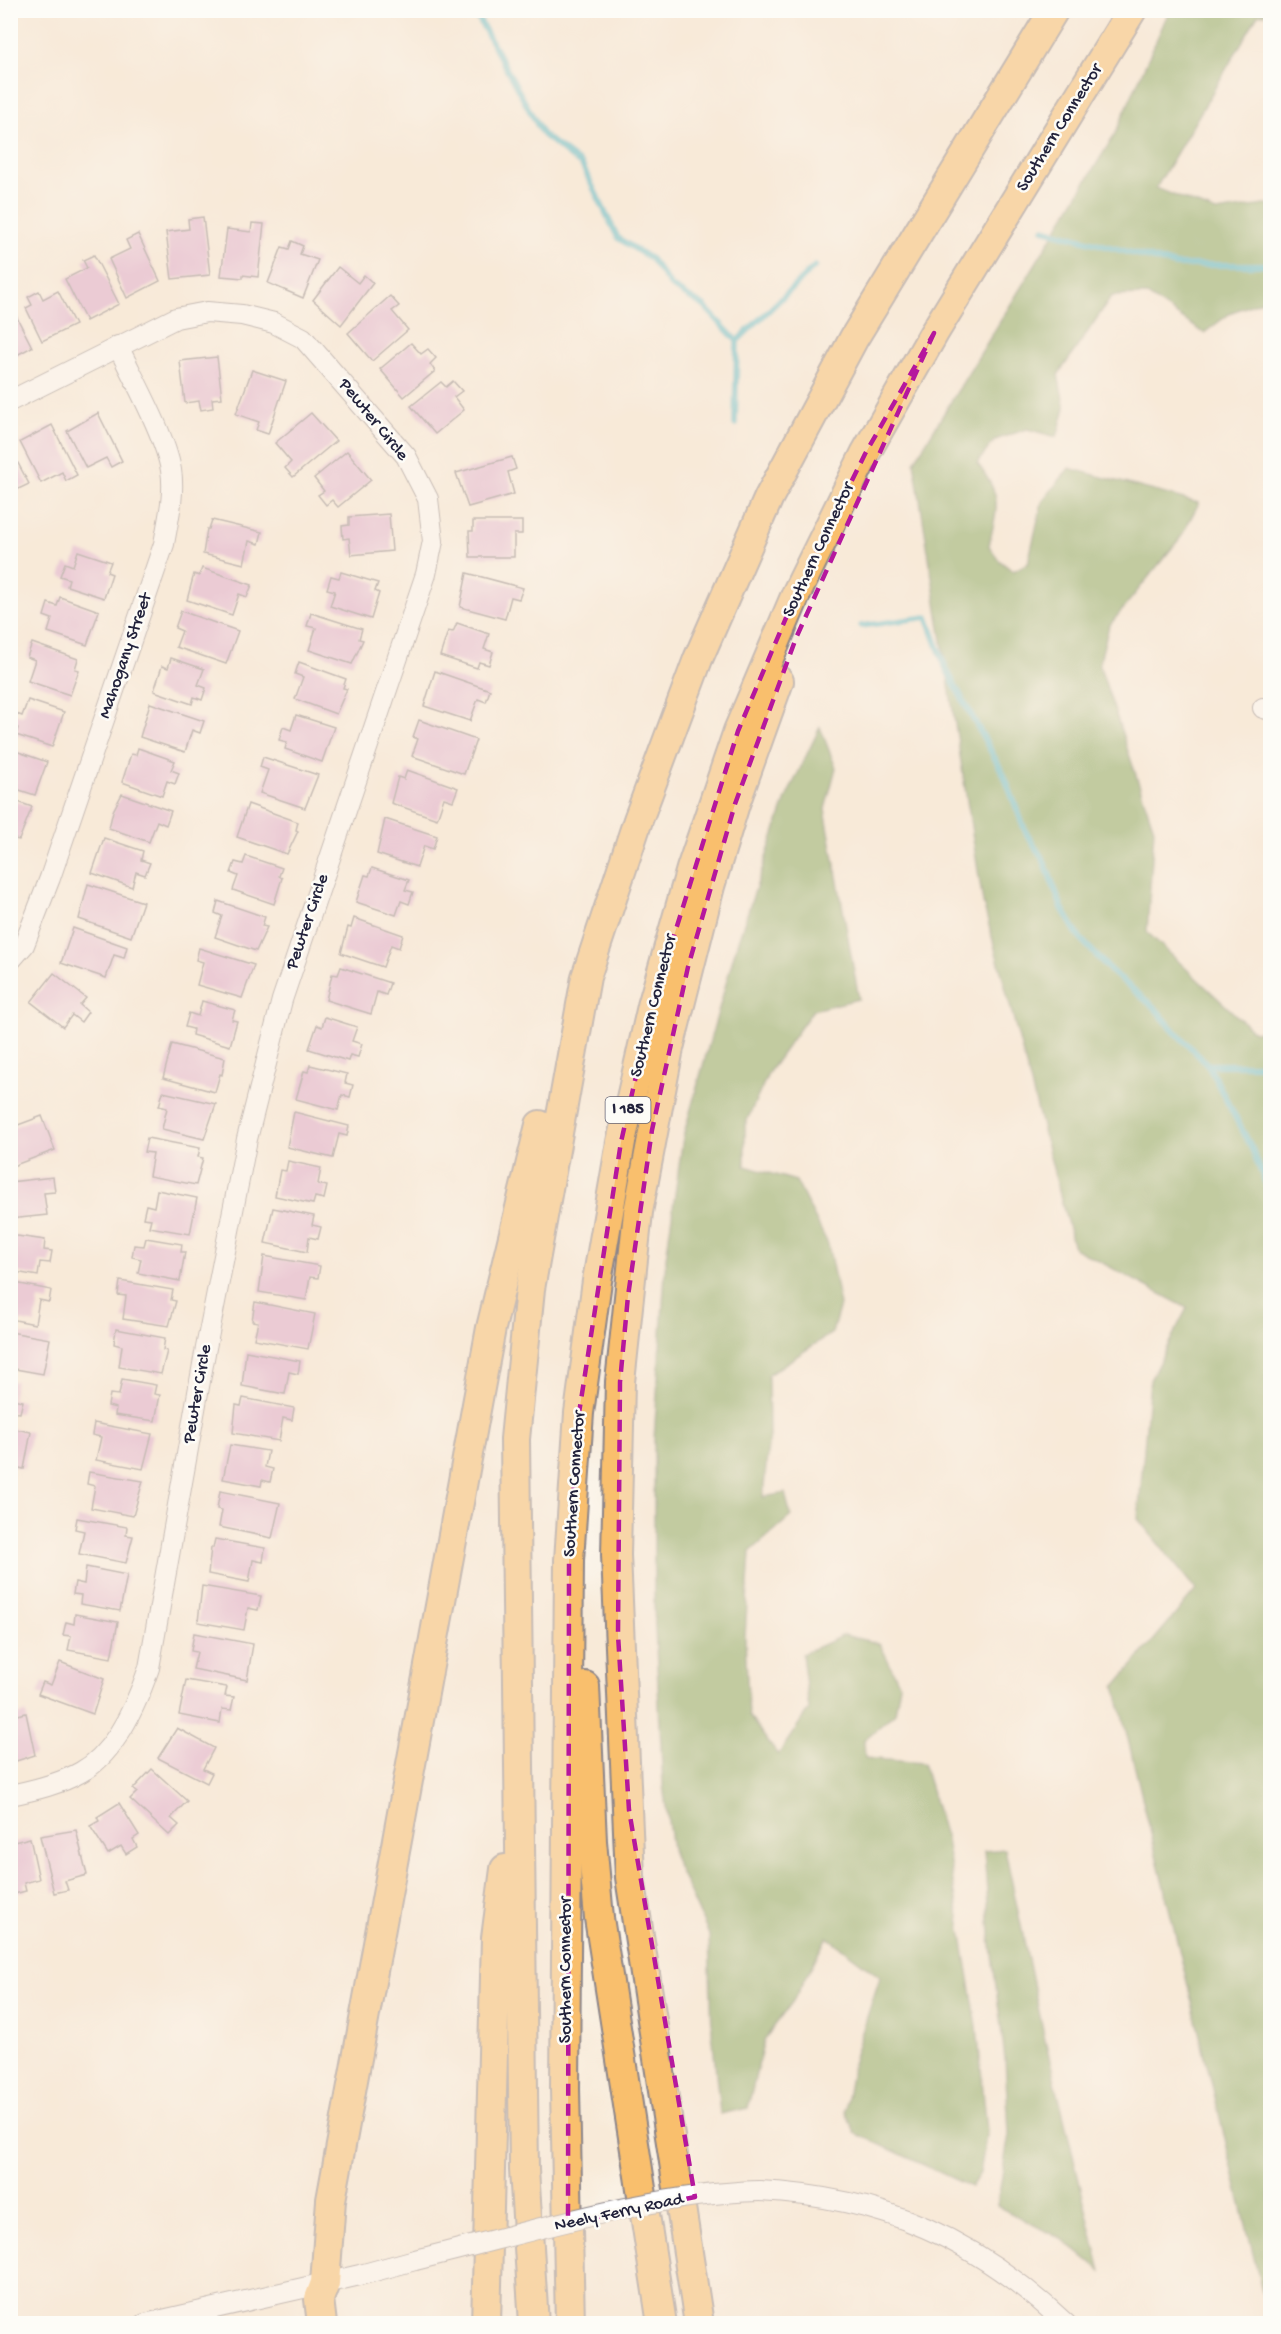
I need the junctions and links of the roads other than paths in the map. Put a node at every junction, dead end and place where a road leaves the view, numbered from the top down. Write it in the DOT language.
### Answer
graph roads {
  1 [pos="1054,10"];
  2 [pos="1132,10"];
  3 [pos="934,333"];
  4 [pos="118,346"];
  5 [pos="10,401"];
  6 [pos="10,961"];
  7 [pos="586,977"];
  8 [pos="578,1448"];
  9 [pos="518,1760"];
  10 [pos="10,1795"];
  11 [pos="629,1810"];
  12 [pos="325,2283"];
  13 [pos="145,2324"];
  14 [pos="322,2324"];
  15 [pos="486,2324"];
  16 [pos="534,2324"];
  17 [pos="570,2324"];
  18 [pos="662,2324"];
  19 [pos="699,2324"];
  20 [pos="716,2324"];
  21 [pos="1066,2324"];
  1 -- 7 [label="highway"];
  2 -- 3 [label="highway, Southern Connector / I 185"];
  3 -- 8 [label="highway, Southern Connector / I 185"];
  3 -- 11 [label="highway"];
  4 -- 5 [label="street, Pewter Circle"];
  4 -- 6 [label="street, Mahogany Street"];
  4 -- 10 [label="street, Pewter Circle"];
  7 -- 9 [label="highway"];
  7 -- 12 [label="highway"];
  8 -- 17 [label="highway, Southern Connector / I 185"];
  8 -- 18 [label="highway"];
  9 -- 15 [label="highway"];
  9 -- 16 [label="highway"];
  11 -- 19 [label="highway"];
  11 -- 20 [label="highway"];
  12 -- 13 [label="street, Neely Ferry Road"];
  12 -- 14 [label="highway"];
  12 -- 21 [label="street, Neely Ferry Road, bridge"];
}
